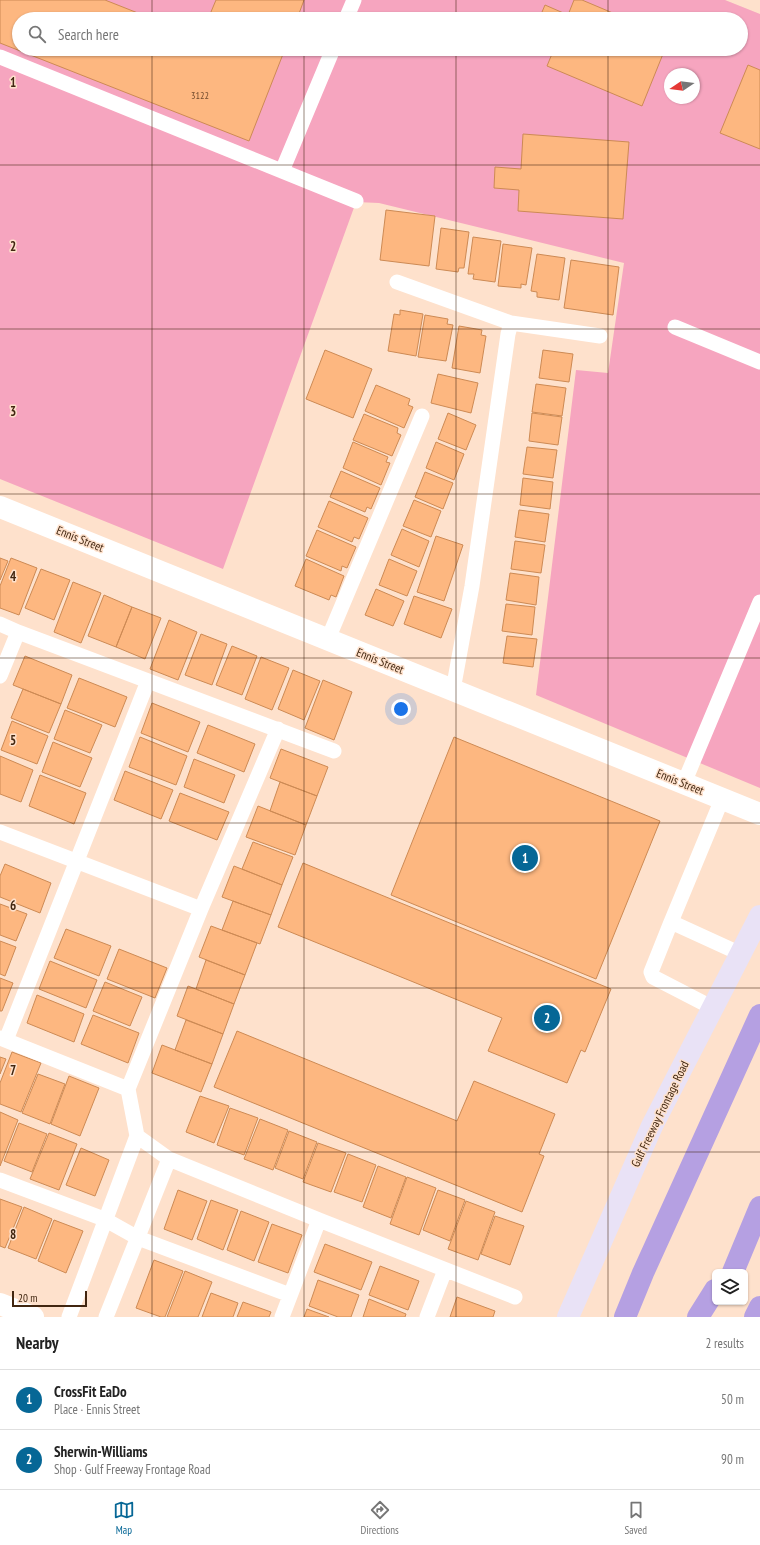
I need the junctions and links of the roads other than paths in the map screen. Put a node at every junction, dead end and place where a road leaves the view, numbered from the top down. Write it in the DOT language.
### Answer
graph roads {
  1 [pos="354,0"];
  2 [pos="349,12"];
  3 [pos="330,56"];
  4 [pos="0,57"];
  5 [pos="282,171"];
  6 [pos="356,201"];
  7 [pos="397,282"];
  8 [pos="511,323"];
  9 [pos="675,327"];
  10 [pos="600,336"];
  11 [pos="760,362"];
  12 [pos="422,416"];
  13 [pos="0,507"];
  14 [pos="760,602"];
  15 [pos="0,624"];
  16 [pos="18,632"];
  17 [pos="328,639"];
  18 [pos="0,676"];
  19 [pos="148,681"];
  20 [pos="453,690"];
  21 [pos="278,729"];
  22 [pos="334,751"];
  23 [pos="684,783"];
  24 [pos="722,799"];
  25 [pos="760,814"];
  26 [pos="0,832"];
  27 [pos="77,862"];
  28 [pos="201,909"];
  29 [pos="760,916"];
  30 [pos="671,922"];
  31 [pos="741,954"];
  32 [pos="713,1008"];
  33 [pos="760,1015"];
  34 [pos="3,1039"];
  35 [pos="128,1089"];
  36 [pos="136,1136"];
  37 [pos="169,1159"];
  38 [pos="0,1180"];
  39 [pos="760,1207"];
  40 [pos="104,1219"];
  41 [pos="318,1220"];
  42 [pos="138,1238"];
  43 [pos="744,1244"];
  44 [pos="728,1269"];
  45 [pos="734,1269"];
  46 [pos="445,1270"];
  47 [pos="290,1295"];
  48 [pos="712,1295"];
  49 [pos="515,1297"];
  50 [pos="720,1305"];
  51 [pos="760,1307"];
  52 [pos="7,1310"];
  53 [pos="33,1317"];
  54 [pos="69,1317"];
  55 [pos="106,1317"];
  56 [pos="282,1317"];
  57 [pos="427,1317"];
  58 [pos="568,1317"];
  59 [pos="625,1317"];
  60 [pos="698,1317"];
  61 [pos="715,1317"];
  62 [pos="756,1317"];
  1 -- 2 [label="lane"];
  3 -- 5 [label="lane"];
  4 -- 5 [label="lane"];
  5 -- 6 [label="lane"];
  7 -- 8 [label="lane"];
  8 -- 10 [label="lane"];
  8 -- 20 [label="lane"];
  9 -- 11 [label="lane"];
  12 -- 17 [label="lane"];
  13 -- 17 [label="street, Ennis Street"];
  14 -- 23 [label="lane"];
  15 -- 16 [label="lane"];
  16 -- 18 [label="lane"];
  16 -- 19 [label="lane"];
  17 -- 20 [label="street, Ennis Street"];
  19 -- 21 [label="lane"];
  19 -- 27 [label="lane"];
  20 -- 23 [label="street, Ennis Street"];
  21 -- 22 [label="lane"];
  21 -- 28 [label="lane"];
  23 -- 24 [label="street, Ennis Street"];
  24 -- 25 [label="street, Ennis Street"];
  24 -- 30 [label="lane"];
  26 -- 27 [label="lane"];
  27 -- 28 [label="lane"];
  27 -- 34 [label="lane"];
  28 -- 35 [label="lane"];
  29 -- 31 [label="main road, Gulf Freeway Frontage Road"];
  30 -- 31 [label="lane"];
  30 -- 32 [label="lane"];
  31 -- 32 [label="main road, Gulf Freeway Frontage Road"];
  32 -- 58 [label="main road, Gulf Freeway Frontage Road"];
  33 -- 59 [label="highway"];
  34 -- 35 [label="lane"];
  35 -- 36 [label="lane"];
  36 -- 37 [label="lane"];
  36 -- 40 [label="lane"];
  37 -- 41 [label="lane"];
  37 -- 42 [label="lane"];
  38 -- 40 [label="lane"];
  39 -- 43 [label="highway"];
  40 -- 42 [label="lane"];
  40 -- 54 [label="lane"];
  41 -- 46 [label="lane"];
  41 -- 47 [label="lane"];
  42 -- 47 [label="lane"];
  42 -- 55 [label="lane"];
  43 -- 44 [label="highway"];
  43 -- 45 [label="highway"];
  46 -- 49 [label="lane"];
  46 -- 57 [label="lane"];
  47 -- 56 [label="lane"];
  48 -- 60 [label="highway"];
  50 -- 61 [label="highway"];
  51 -- 62 [label="highway"];
  52 -- 53 [label="street"];
}
